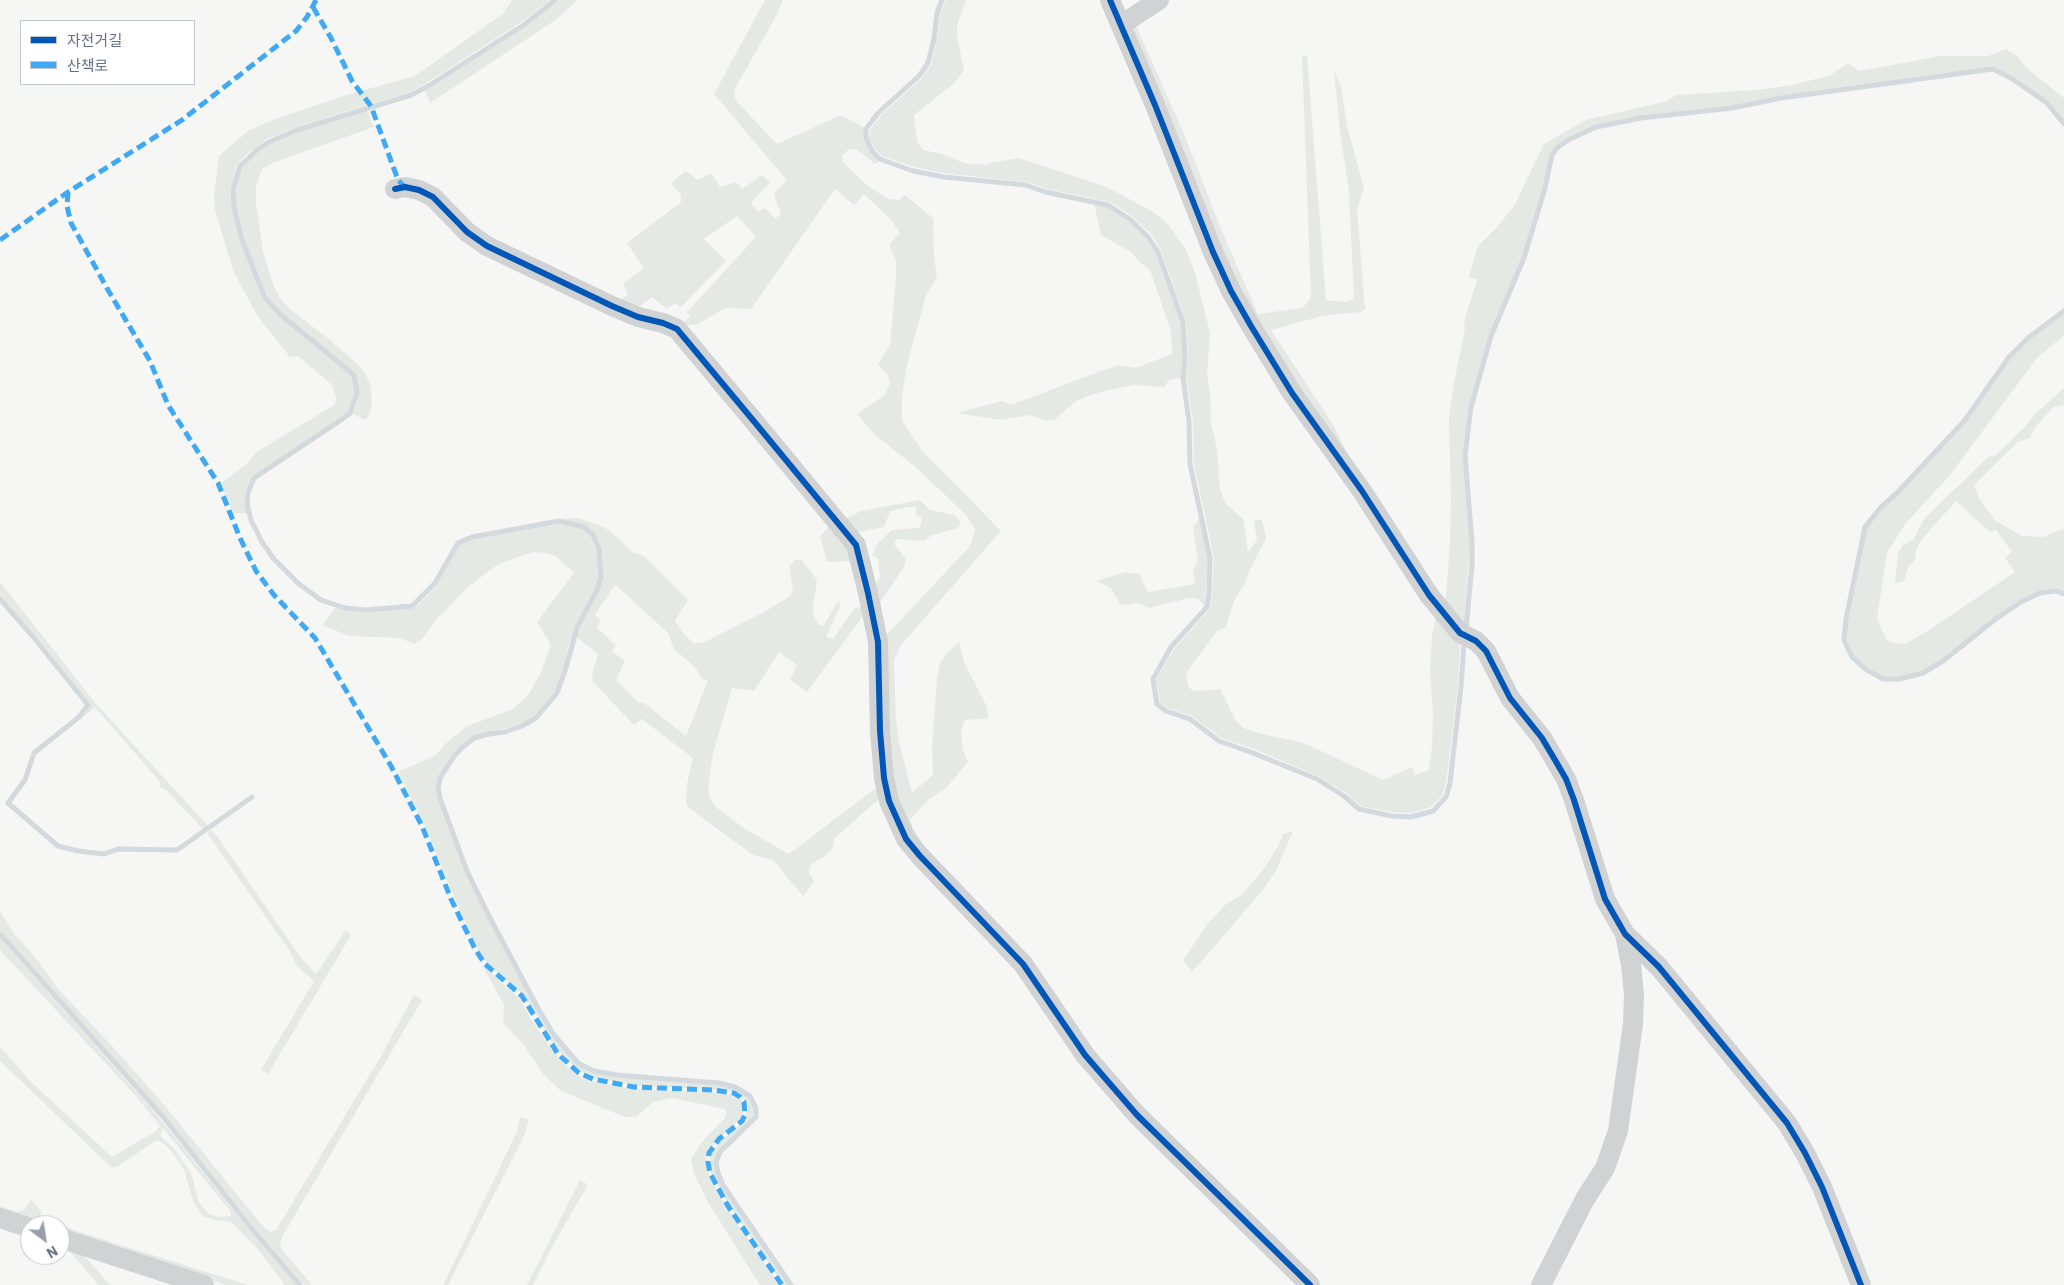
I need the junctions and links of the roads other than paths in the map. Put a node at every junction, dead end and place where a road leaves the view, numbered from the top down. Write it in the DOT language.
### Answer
graph roads {
  1 [pos="1110,0"];
  2 [pos="1159,0"];
  3 [pos="1121,25"];
  4 [pos="395,188"];
  5 [pos="1625,934"];
  6 [pos="0,1218"];
  7 [pos="20,1225"];
  8 [pos="70,1241"];
  9 [pos="204,1285"];
  10 [pos="1310,1285"];
  11 [pos="1541,1285"];
  12 [pos="1861,1285"];
  1 -- 3 [label="street"];
  2 -- 3 [label="street"];
  3 -- 5 [label="street"];
  4 -- 10 [label="street"];
  5 -- 11 [label="street"];
  5 -- 12 [label="street"];
  6 -- 7 [label="street"];
  8 -- 9 [label="street"];
}
